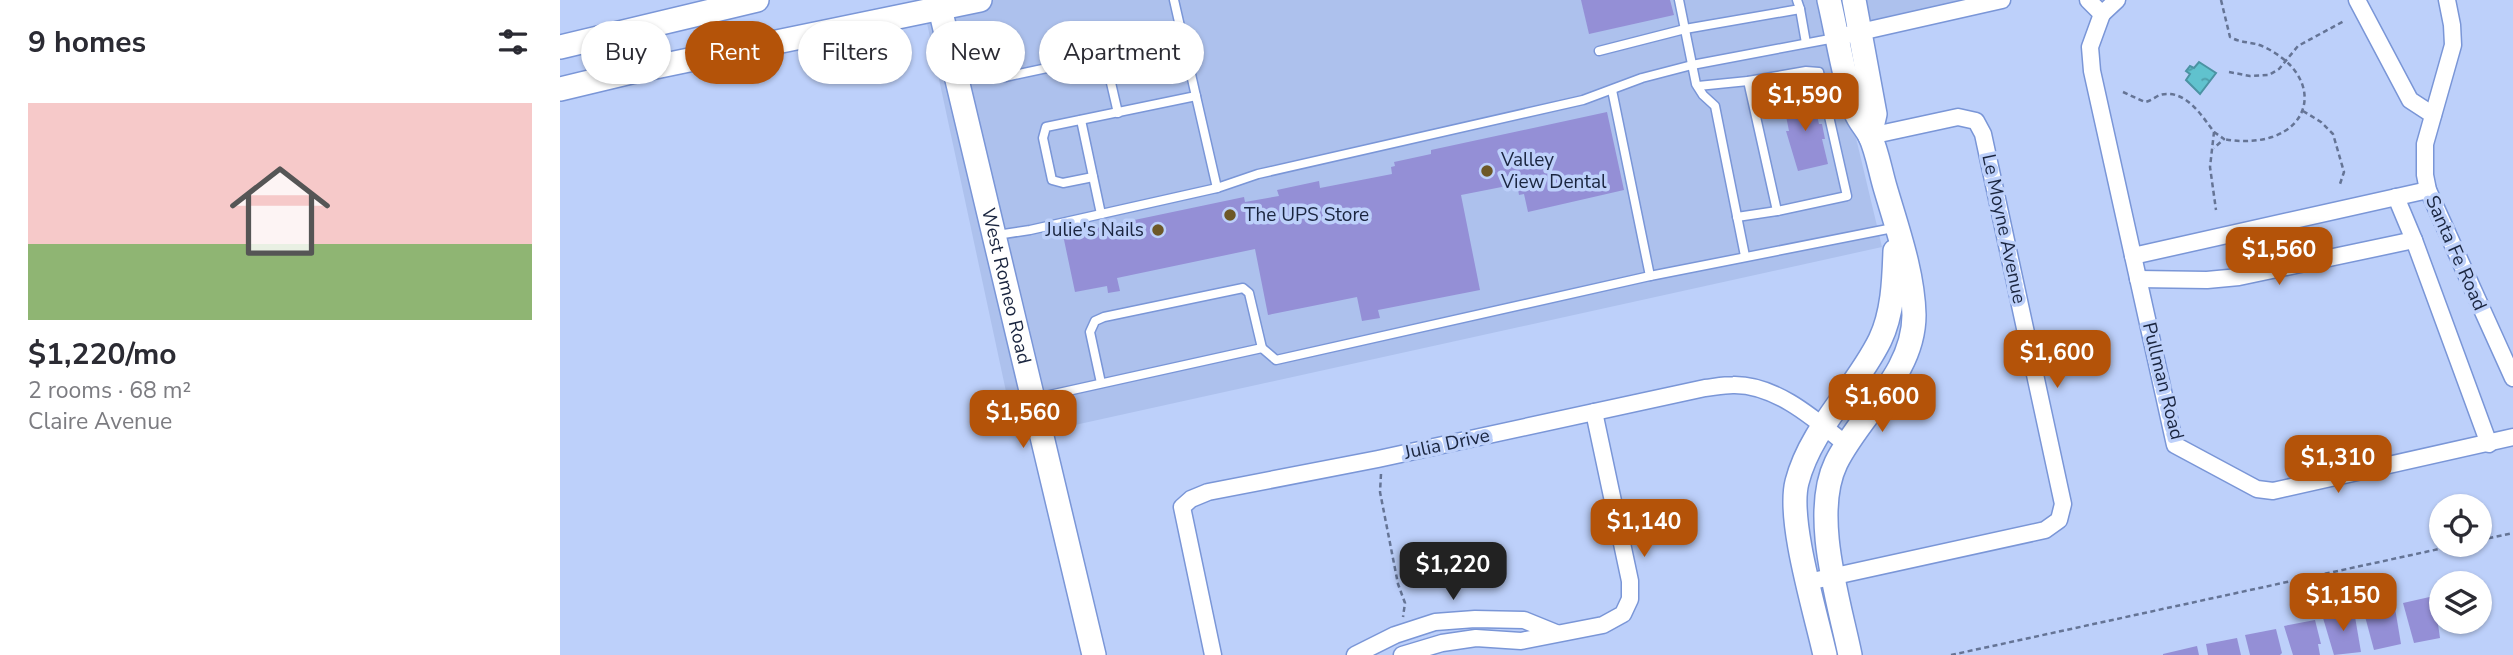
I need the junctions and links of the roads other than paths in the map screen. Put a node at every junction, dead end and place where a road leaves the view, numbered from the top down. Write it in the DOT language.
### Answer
graph roads {
  1 [pos="757,0"];
  2 [pos="980,0"];
  3 [pos="1184,0"];
  4 [pos="1679,0"];
  5 [pos="1829,0"];
  6 [pos="1854,0"];
  7 [pos="2088,0"];
  8 [pos="2117,0"];
  9 [pos="2357,0"];
  10 [pos="2447,0"];
  11 [pos="1174,1"];
  12 [pos="1991,1"];
  13 [pos="939,4"];
  14 [pos="1798,4"];
  15 [pos="2102,14"];
  16 [pos="1179,21"];
  17 [pos="1685,29"];
  18 [pos="1849,35"];
  19 [pos="1806,43"];
  20 [pos="560,47"];
  21 [pos="1599,51"];
  22 [pos="1692,65"];
  23 [pos="1748,81"];
  24 [pos="1111,84"];
  25 [pos="1193,84"];
  26 [pos="1698,86"];
  27 [pos="560,89"];
  28 [pos="1612,90"];
  29 [pos="1196,96"];
  30 [pos="1118,113"];
  31 [pos="2433,115"];
  32 [pos="1081,120"];
  33 [pos="1870,136"];
  34 [pos="1093,177"];
  35 [pos="1217,188"];
  36 [pos="2428,190"];
  37 [pos="2396,197"];
  38 [pos="1777,211"];
  39 [pos="1101,214"];
  40 [pos="1737,216"];
  41 [pos="1896,227"];
  42 [pos="994,236"];
  43 [pos="2414,240"];
  44 [pos="1745,256"];
  45 [pos="2133,256"];
  46 [pos="1650,276"];
  47 [pos="2138,279"];
  48 [pos="1262,348"];
  49 [pos="2513,378"];
  50 [pos="1101,383"];
  51 [pos="1033,398"];
  52 [pos="1594,412"];
  53 [pos="1823,426"];
  54 [pos="2513,437"];
  55 [pos="2489,444"];
  56 [pos="1848,446"];
  57 [pos="1834,576"];
  58 [pos="1808,582"];
  59 [pos="1556,633"];
  60 [pos="1094,655"];
  61 [pos="1213,655"];
  62 [pos="1356,655"];
  63 [pos="1402,655"];
  64 [pos="1825,655"];
  65 [pos="1850,655"];
  1 -- 20 [label="main road"];
  2 -- 13 [label="main road"];
  3 -- 11 [label="lane"];
  4 -- 17 [label="lane"];
  5 -- 18 [label="main road"];
  6 -- 18 [label="main road"];
  7 -- 15 [label="street"];
  8 -- 15 [label="street"];
  9 -- 31 [label="street"];
  10 -- 31 [label="street, Santa Fe Road"];
  11 -- 16 [label="lane"];
  12 -- 18 [label="street"];
  13 -- 27 [label="main road"];
  13 -- 42 [label="main road, West Romeo Road"];
  14 -- 17 [label="lane"];
  14 -- 19 [label="lane"];
  15 -- 45 [label="street, Pullman Road"];
  17 -- 21 [label="lane"];
  17 -- 22 [label="lane"];
  18 -- 19 [label="lane"];
  18 -- 33 [label="main road"];
  19 -- 22 [label="lane"];
  22 -- 26 [label="lane"];
  22 -- 28 [label="lane"];
  23 -- 26 [label="lane"];
  23 -- 38 [label="lane"];
  23 -- 38 [label="lane"];
  24 -- 30 [label="lane"];
  25 -- 29 [label="lane"];
  26 -- 40 [label="lane"];
  28 -- 35 [label="lane"];
  28 -- 46 [label="lane"];
  29 -- 30 [label="lane"];
  29 -- 35 [label="lane"];
  30 -- 32 [label="lane"];
  31 -- 36 [label="street, Santa Fe Road"];
  32 -- 34 [label="lane"];
  32 -- 34 [label="lane"];
  33 -- 41 [label="main road"];
  33 -- 57 [label="street, Le Moyne Avenue"];
  34 -- 39 [label="lane"];
  35 -- 39 [label="lane"];
  36 -- 37 [label="street"];
  36 -- 49 [label="street, Santa Fe Road"];
  37 -- 43 [label="street, Santa Fe Road"];
  37 -- 45 [label="street"];
  38 -- 40 [label="lane"];
  39 -- 42 [label="lane"];
  40 -- 44 [label="lane"];
  41 -- 44 [label="lane"];
  41 -- 53 [label="main road"];
  41 -- 56 [label="main road"];
  42 -- 51 [label="main road, West Romeo Road"];
  43 -- 47 [label="street"];
  43 -- 55 [label="street, Santa Fe Road"];
  44 -- 46 [label="lane"];
  45 -- 47 [label="street, Pullman Road"];
  46 -- 48 [label="lane"];
  47 -- 55 [label="street, Pullman Road"];
  48 -- 50 [label="lane"];
  48 -- 50 [label="lane"];
  50 -- 51 [label="lane"];
  51 -- 60 [label="main road, West Romeo Road"];
  52 -- 53 [label="street, Julia Drive"];
  52 -- 59 [label="street"];
  52 -- 61 [label="street, Julia Drive"];
  53 -- 56 [label="street, Julia Drive"];
  53 -- 58 [label="main road"];
  54 -- 55 [label="street, Pullman Road"];
  56 -- 57 [label="main road"];
  57 -- 58 [label="street, Le Moyne Avenue"];
  57 -- 65 [label="main road"];
  58 -- 64 [label="main road"];
  59 -- 62 [label="street"];
  59 -- 63 [label="street"];
}
